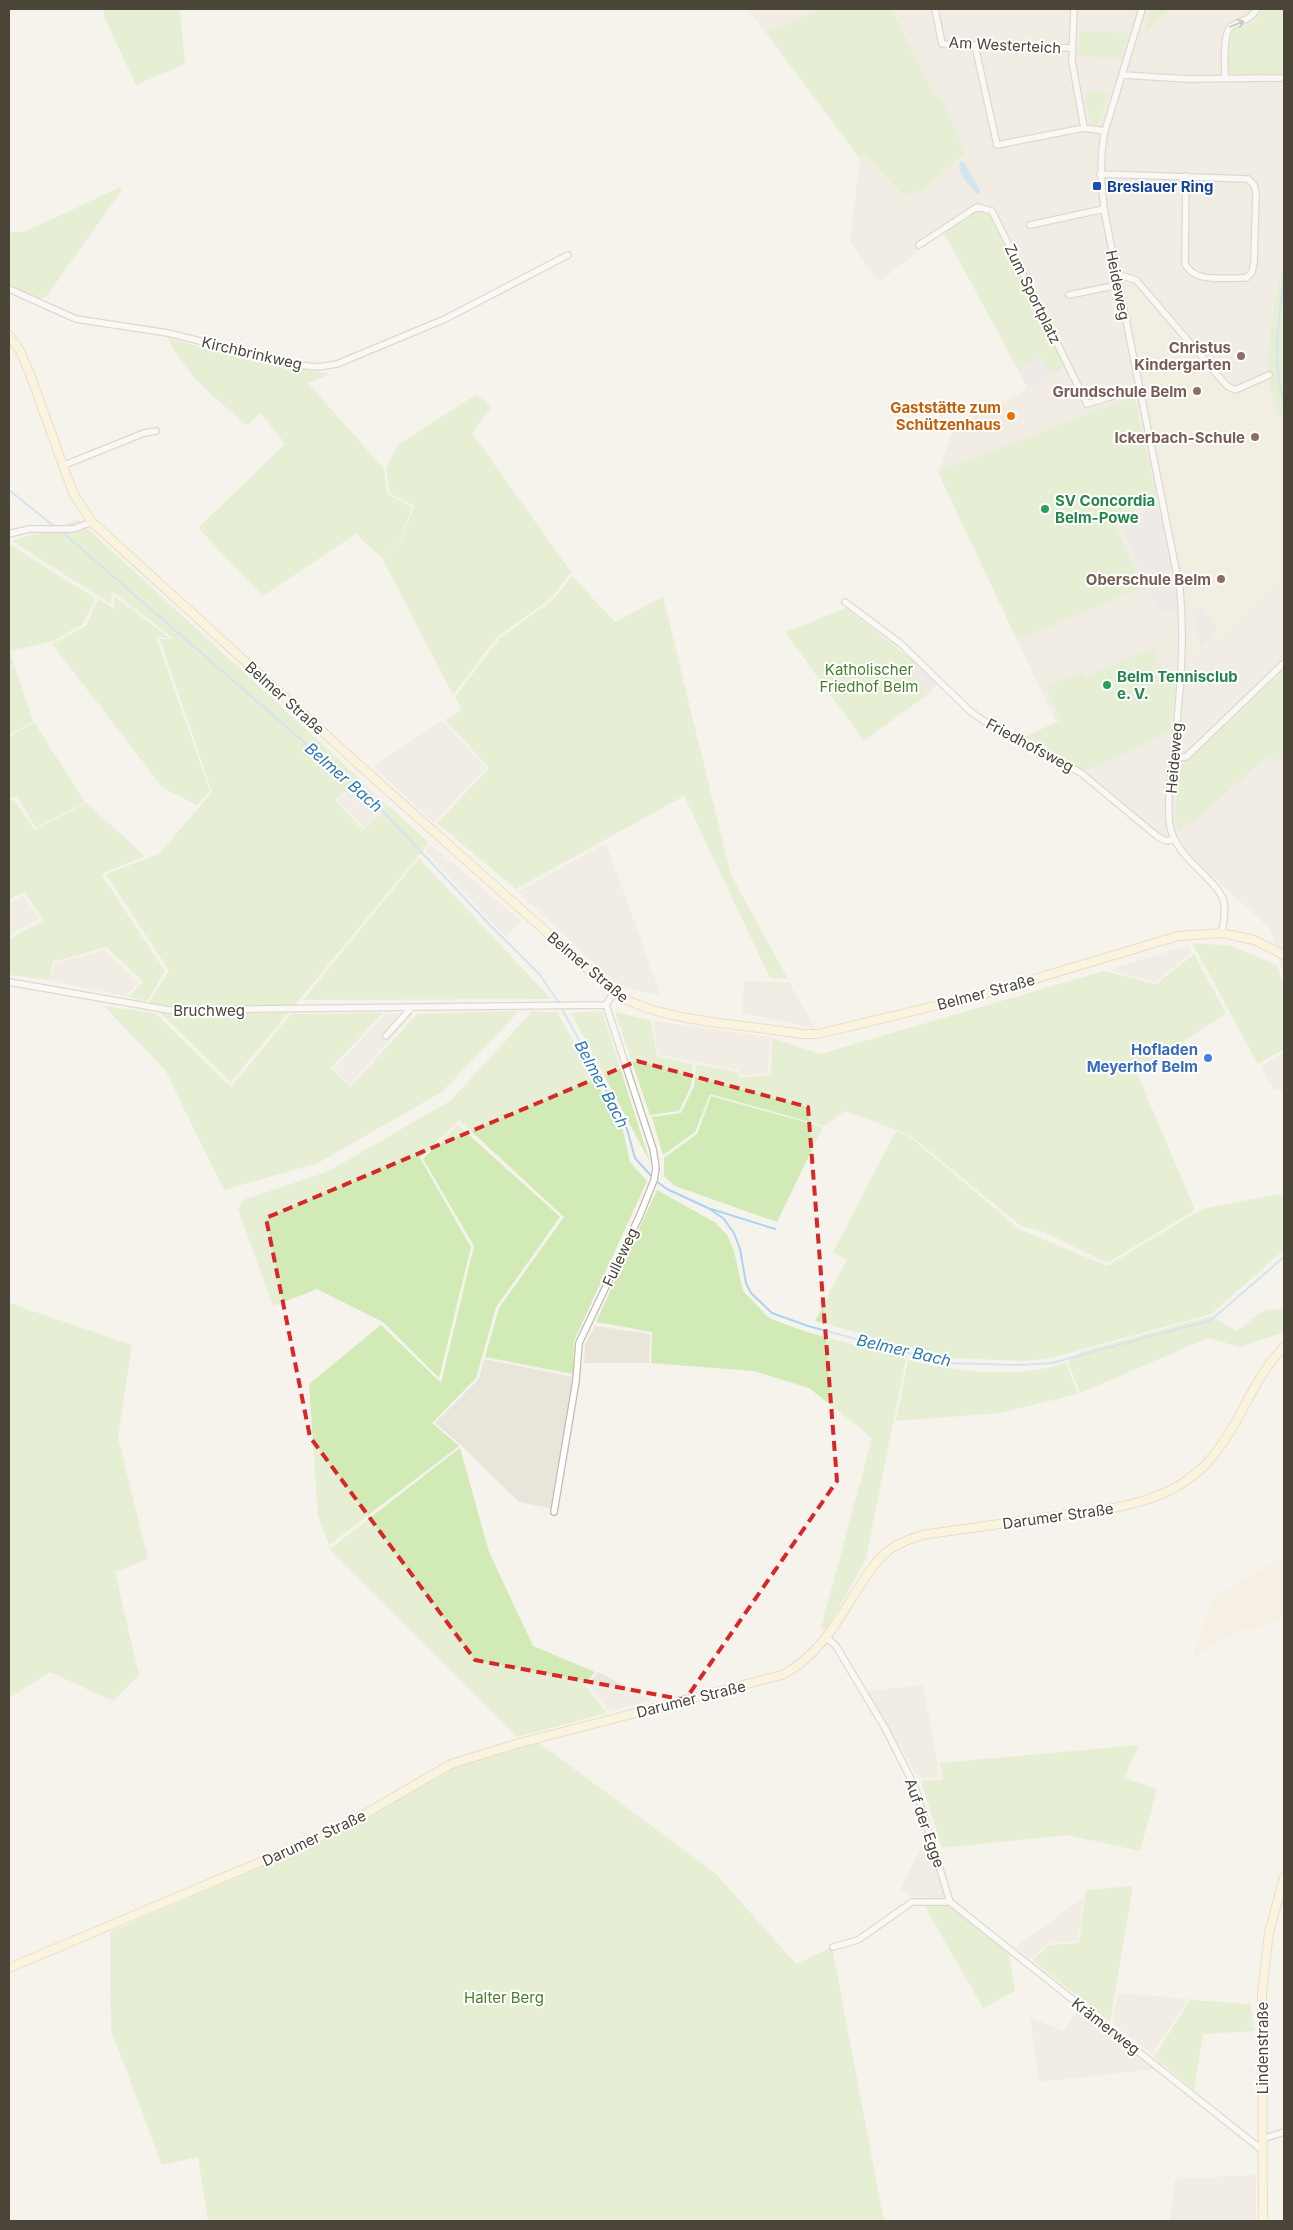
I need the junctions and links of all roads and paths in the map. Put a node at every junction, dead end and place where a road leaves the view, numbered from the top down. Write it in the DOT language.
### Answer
graph roads {
  1 [pos="936,9"];
  2 [pos="1074,9"];
  3 [pos="1142,9"];
  4 [pos="1257,9"];
  5 [pos="975,46"];
  6 [pos="1072,48"];
  7 [pos="1123,75"];
  8 [pos="1284,78"];
  9 [pos="1225,79"];
  10 [pos="1084,128"];
  11 [pos="1105,131"];
  12 [pos="1100,174"];
  13 [pos="1186,176"];
  14 [pos="1104,209"];
  15 [pos="1030,225"];
  16 [pos="919,245"];
  17 [pos="568,255"];
  18 [pos="1116,274"];
  19 [pos="1118,285"];
  20 [pos="9,289"];
  21 [pos="1069,295"];
  22 [pos="9,335"];
  23 [pos="1269,375"];
  24 [pos="1139,388"];
  25 [pos="156,431"];
  26 [pos="62,466"];
  27 [pos="92,522"];
  28 [pos="9,534"];
  29 [pos="845,602"];
  30 [pos="1284,664"];
  31 [pos="1173,758"];
  32 [pos="1174,839"];
  33 [pos="1222,933"];
  34 [pos="1284,955"];
  35 [pos="9,982"];
  36 [pos="614,992"];
  37 [pos="606,1005"];
  38 [pos="412,1007"];
  39 [pos="386,1036"];
  40 [pos="1284,1347"];
  41 [pos="554,1512"];
  42 [pos="826,1637"];
  43 [pos="1284,1877"];
  44 [pos="950,1902"];
  45 [pos="833,1947"];
  46 [pos="9,1968"];
  47 [pos="1284,2132"];
  48 [pos="1262,2139"];
  49 [pos="1262,2150"];
  50 [pos="1263,2221"];
  1 -- 5 [label="street, Am Westerteich"];
  2 -- 6 [label="street, Am Westerteich"];
  3 -- 7 [label="street, Heideweg"];
  9 -- 4 [label="street, one-way"];
  5 -- 6 [label="street, Am Westerteich"];
  5 -- 10 [label="street"];
  6 -- 10 [label="street, Am Westerteich"];
  7 -- 9 [label="street"];
  7 -- 11 [label="street, Heideweg"];
  8 -- 9 [label="street"];
  10 -- 11 [label="street"];
  11 -- 12 [label="street, Heideweg"];
  12 -- 13 [label="street"];
  12 -- 14 [label="street, Heideweg"];
  13 -- 13 [label="street"];
  14 -- 15 [label="street"];
  14 -- 18 [label="street, Heideweg"];
  16 -- 24 [label="street, Zum Sportplatz"];
  17 -- 20 [label="street, Kirchbrinkweg"];
  18 -- 19 [label="street, Heideweg"];
  18 -- 23 [label="street"];
  19 -- 21 [label="street"];
  19 -- 24 [label="street, Heideweg"];
  22 -- 26 [label="street, Belmer Straße"];
  24 -- 31 [label="street, Heideweg"];
  25 -- 26 [label="street"];
  26 -- 27 [label="street, Belmer Straße"];
  27 -- 28 [label="street"];
  27 -- 36 [label="street, Belmer Straße"];
  29 -- 32 [label="street, Friedhofsweg"];
  30 -- 31 [label="street"];
  31 -- 32 [label="street, Heideweg"];
  32 -- 33 [label="street, Heideweg"];
  33 -- 34 [label="street, Belmer Straße"];
  33 -- 36 [label="street, Belmer Straße"];
  35 -- 38 [label="street, Bruchweg"];
  36 -- 37 [label="street"];
  37 -- 38 [label="street, Bruchweg"];
  37 -- 41 [label="street, Fulleweg"];
  38 -- 39 [label="street"];
  40 -- 42 [label="street, Darumer Straße"];
  42 -- 44 [label="street, Auf der Egge"];
  42 -- 46 [label="street, Darumer Straße"];
  43 -- 48 [label="street, Lindenstraße"];
  44 -- 45 [label="street"];
  44 -- 49 [label="street, Krämerweg"];
  47 -- 48 [label="street"];
  48 -- 49 [label="street, Lindenstraße"];
  49 -- 50 [label="street, Lindenstraße"];
}
